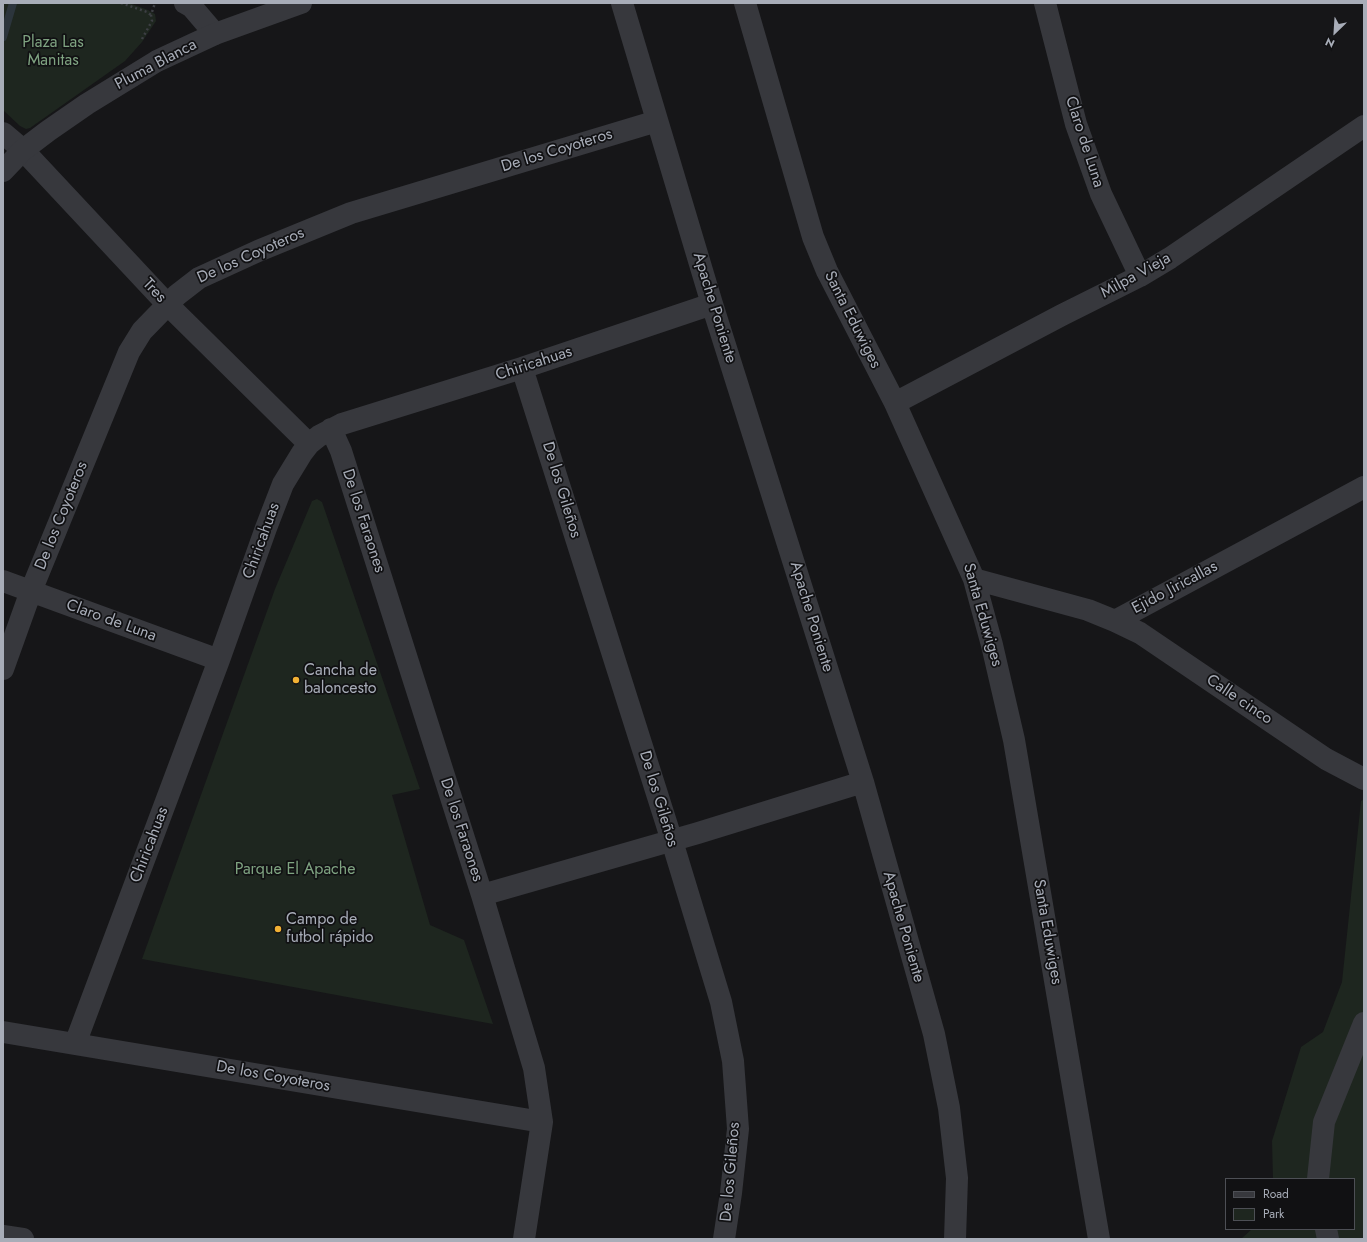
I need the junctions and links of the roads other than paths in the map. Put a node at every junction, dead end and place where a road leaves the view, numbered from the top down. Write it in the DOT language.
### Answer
graph roads {
  1 [pos="185,3"];
  2 [pos="301,3"];
  3 [pos="622,3"];
  4 [pos="745,3"];
  5 [pos="1045,3"];
  6 [pos="214,34"];
  7 [pos="657,121"];
  8 [pos="1364,126"];
  9 [pos="3,132"];
  10 [pos="13,150"];
  11 [pos="3,171"];
  12 [pos="1140,276"];
  13 [pos="167,304"];
  14 [pos="712,304"];
  15 [pos="522,368"];
  16 [pos="896,403"];
  17 [pos="331,429"];
  18 [pos="309,444"];
  19 [pos="1364,487"];
  20 [pos="974,579"];
  21 [pos="3,581"];
  22 [pos="31,591"];
  23 [pos="1115,621"];
  24 [pos="219,660"];
  25 [pos="3,669"];
  26 [pos="1364,779"];
  27 [pos="863,782"];
  28 [pos="672,841"];
  29 [pos="482,895"];
  30 [pos="1364,1023"];
  31 [pos="3,1032"];
  32 [pos="75,1044"];
  33 [pos="542,1122"];
  34 [pos="1318,1178"];
  35 [pos="3,1236"];
  36 [pos="23,1239"];
  37 [pos="524,1239"];
  38 [pos="724,1239"];
  39 [pos="955,1239"];
  40 [pos="1099,1239"];
  1 -- 6 [label="street"];
  2 -- 6 [label="street, Pluma Blanca"];
  3 -- 7 [label="street, Apache Poniente"];
  4 -- 16 [label="street, Santa Eduwiges"];
  5 -- 12 [label="street, Claro de Luna"];
  6 -- 10 [label="street, Pluma Blanca"];
  7 -- 13 [label="street, De los Coyoteros"];
  7 -- 14 [label="street, Apache Poniente"];
  8 -- 12 [label="street, Milpa Vieja"];
  9 -- 10 [label="street, Tres"];
  10 -- 11 [label="street, Pluma Blanca"];
  10 -- 13 [label="street, Tres"];
  12 -- 16 [label="street, Milpa Vieja"];
  13 -- 18 [label="street, Tres"];
  13 -- 22 [label="street, De los Coyoteros"];
  14 -- 15 [label="street, Chiricahuas"];
  14 -- 27 [label="street, Apache Poniente"];
  15 -- 17 [label="street, Chiricahuas"];
  15 -- 28 [label="street, De los Gileños"];
  16 -- 20 [label="street, Santa Eduwiges"];
  17 -- 18 [label="street, Chiricahuas"];
  17 -- 29 [label="street, De los Faraones"];
  18 -- 24 [label="street, Chiricahuas"];
  19 -- 23 [label="street, Ejido Jiricallas"];
  20 -- 23 [label="street, Ejido Jiricallas"];
  20 -- 40 [label="street, Santa Eduwiges"];
  21 -- 22 [label="street, Claro de Luna"];
  22 -- 24 [label="street, Claro de Luna"];
  22 -- 25 [label="street, De los Coyoteros"];
  23 -- 26 [label="street, Calle cinco"];
  24 -- 32 [label="street, Chiricahuas"];
  27 -- 28 [label="street"];
  27 -- 39 [label="street, Apache Poniente"];
  28 -- 29 [label="street"];
  28 -- 38 [label="street, De los Gileños"];
  29 -- 33 [label="street, De los Faraones"];
  30 -- 34 [label="street"];
  31 -- 32 [label="street, De los Coyoteros"];
  32 -- 33 [label="street, De los Coyoteros"];
  33 -- 37 [label="street, De los Faraones"];
  35 -- 36 [label="street"];
}
